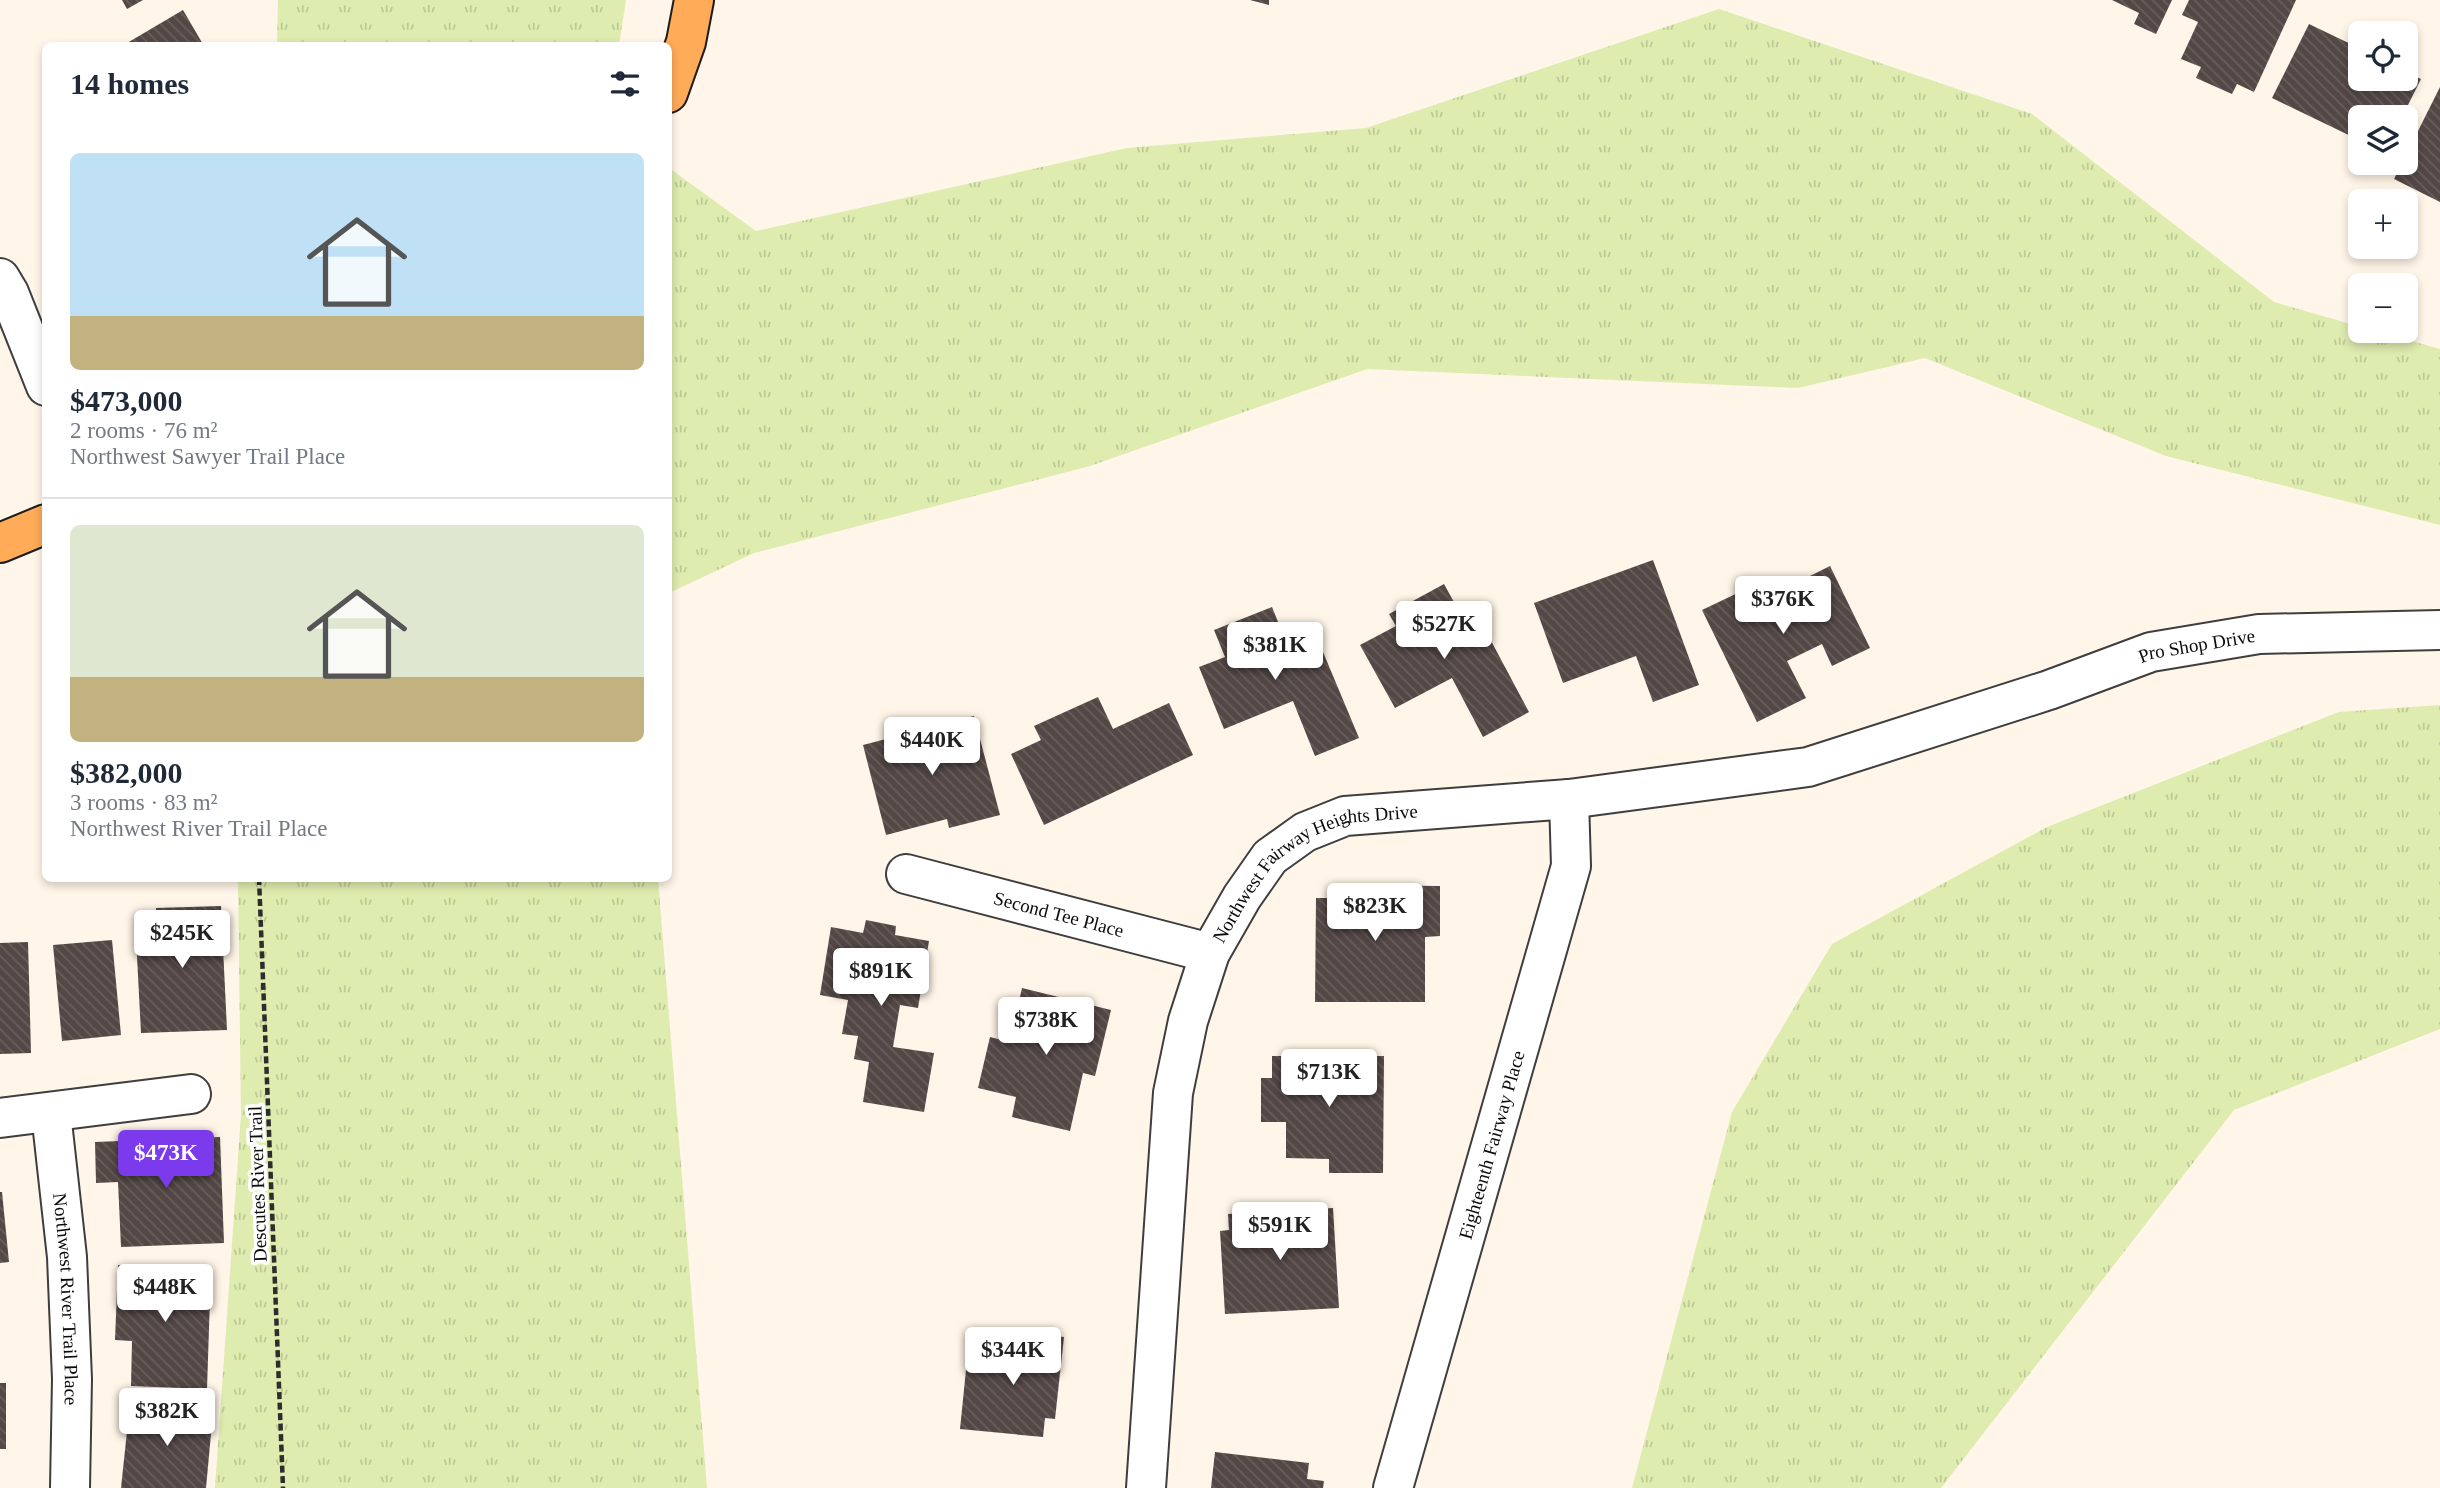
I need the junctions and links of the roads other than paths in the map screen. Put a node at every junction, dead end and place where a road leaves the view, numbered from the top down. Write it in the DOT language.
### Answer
graph roads {
  1 [pos="694,0"];
  2 [pos="672,82"];
  3 [pos="0,278"];
  4 [pos="42,376"];
  5 [pos="42,526"];
  6 [pos="0,543"];
  7 [pos="2440,630"];
  8 [pos="1964,717"];
  9 [pos="1569,799"];
  10 [pos="906,874"];
  11 [pos="1210,953"];
  12 [pos="191,1094"];
  13 [pos="51,1113"];
  14 [pos="0,1118"];
  15 [pos="70,1488"];
  16 [pos="1146,1488"];
  17 [pos="1393,1488"];
  1 -- 2 [label="main road"];
  3 -- 4 [label="street"];
  5 -- 6 [label="main road"];
  7 -- 8 [label="street, Pro Shop Drive"];
  8 -- 9 [label="street, Northwest Fairway Heights Drive"];
  9 -- 11 [label="street, Northwest Fairway Heights Drive"];
  9 -- 17 [label="street, Eighteenth Fairway Place"];
  10 -- 11 [label="street, Second Tee Place"];
  11 -- 16 [label="street, Northwest Fairway Heights Drive"];
  12 -- 13 [label="street"];
  13 -- 14 [label="street"];
  13 -- 15 [label="street, Northwest River Trail Place"];
}
